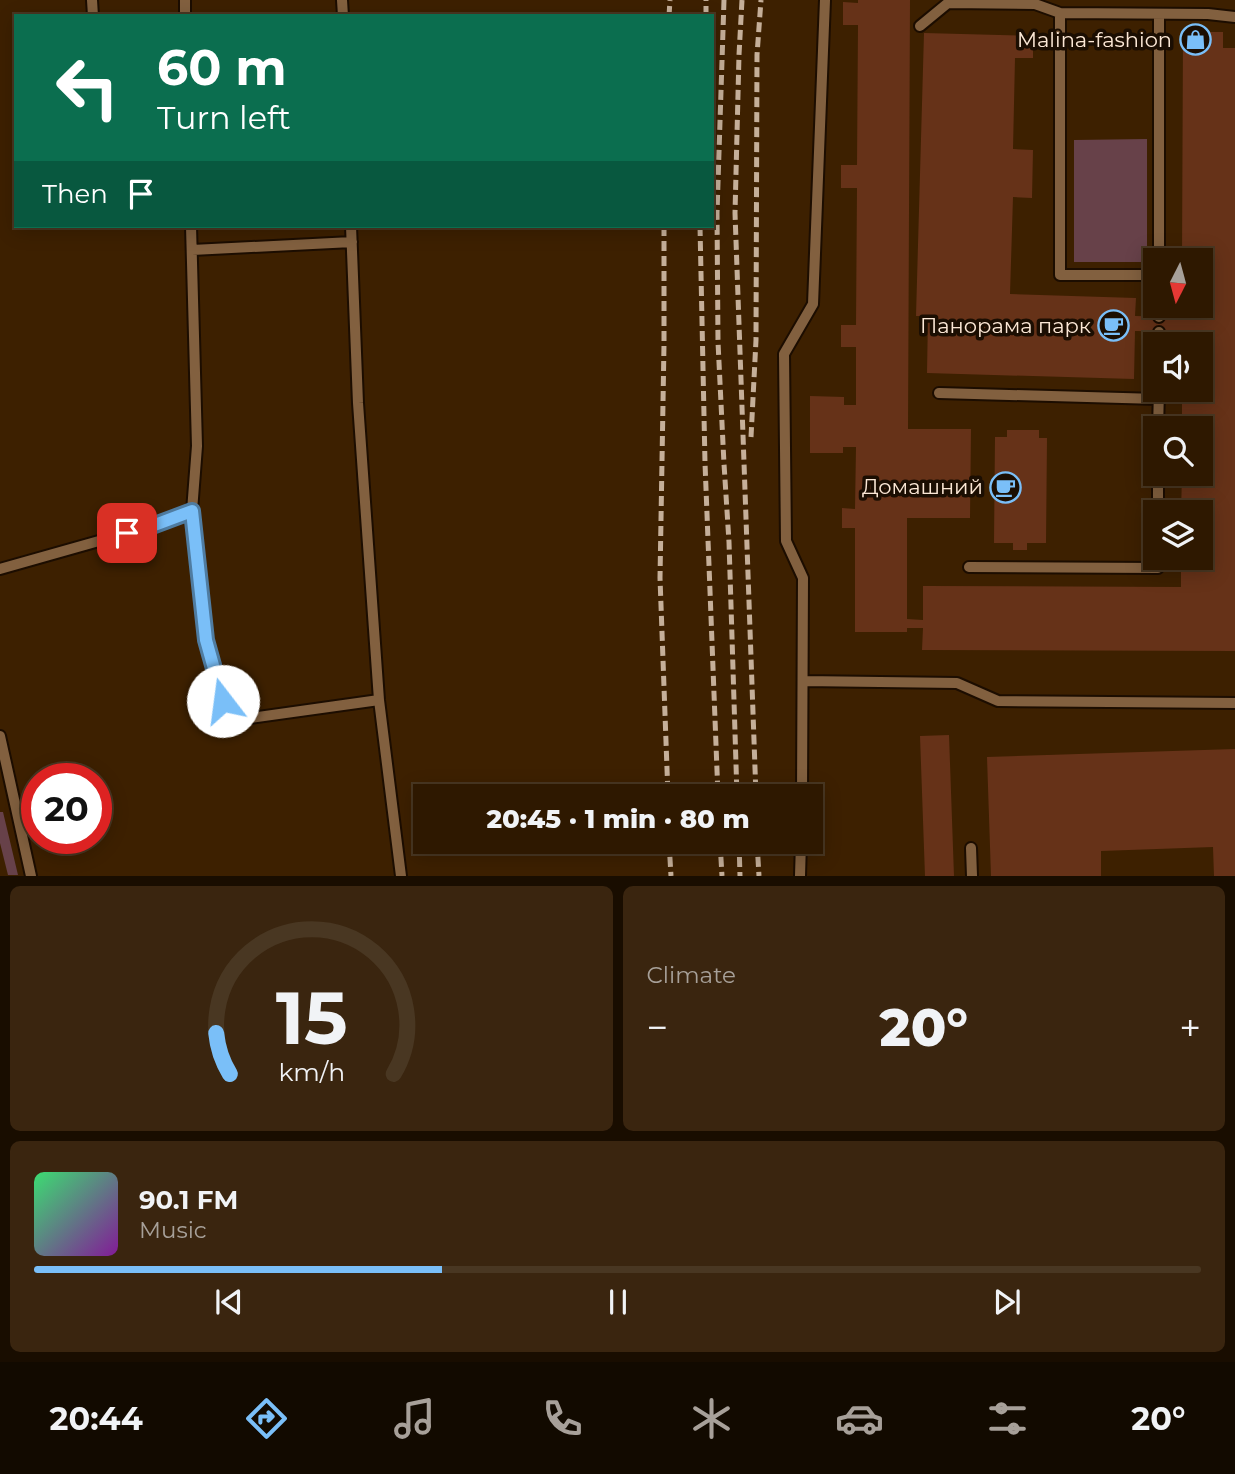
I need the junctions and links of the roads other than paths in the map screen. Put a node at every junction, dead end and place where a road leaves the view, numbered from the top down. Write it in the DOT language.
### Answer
graph roads {
  1 [pos="825,0"];
  2 [pos="1060,13"];
  3 [pos="1159,14"];
  4 [pos="1235,17"];
  5 [pos="920,26"];
  6 [pos="191,228"];
  7 [pos="351,228"];
  8 [pos="352,242"];
  9 [pos="1159,248"];
  10 [pos="192,250"];
  11 [pos="1143,275"];
  12 [pos="939,393"];
  13 [pos="1143,395"];
  14 [pos="192,511"];
  15 [pos="969,567"];
  16 [pos="1143,568"];
  17 [pos="0,569"];
  18 [pos="803,681"];
  19 [pos="379,700"];
  20 [pos="1235,703"];
  21 [pos="0,736"];
  22 [pos="802,784"];
  23 [pos="971,848"];
  24 [pos="801,854"];
  25 [pos="31,876"];
  26 [pos="401,876"];
  27 [pos="800,876"];
  28 [pos="972,876"];
  1 -- 18 [label="lane"];
  2 -- 3 [label="lane"];
  2 -- 5 [label="lane"];
  2 -- 11 [label="lane"];
  3 -- 4 [label="lane"];
  3 -- 9 [label="lane"];
  6 -- 10 [label="lane"];
  7 -- 8 [label="lane"];
  8 -- 10 [label="lane"];
  8 -- 19 [label="lane"];
  10 -- 14 [label="lane"];
  12 -- 13 [label="lane"];
  14 -- 17 [label="lane"];
  14 -- 19 [label="lane"];
  15 -- 16 [label="lane"];
  18 -- 20 [label="lane"];
  18 -- 22 [label="lane"];
  19 -- 26 [label="lane"];
  21 -- 25 [label="lane"];
  23 -- 28 [label="lane"];
  24 -- 27 [label="lane"];
}
